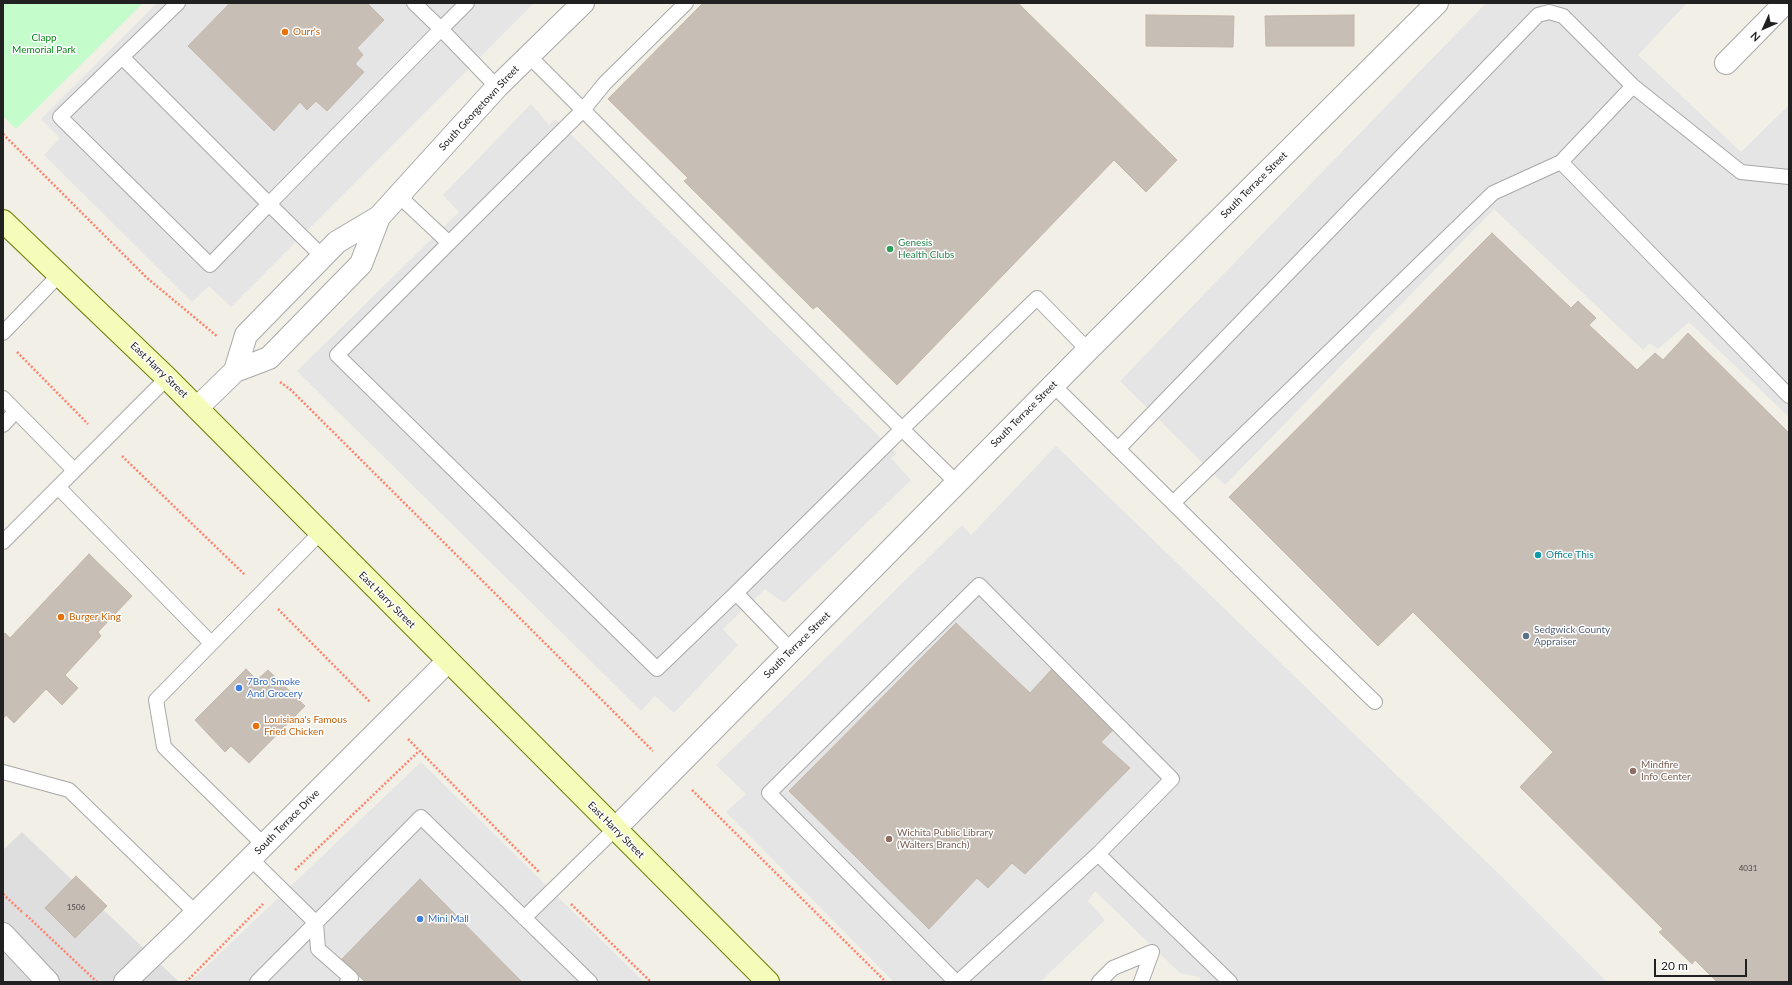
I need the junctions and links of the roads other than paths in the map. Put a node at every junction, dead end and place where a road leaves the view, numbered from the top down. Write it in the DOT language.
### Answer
graph roads {
  1 [pos="178,3"];
  2 [pos="414,3"];
  3 [pos="467,3"];
  4 [pos="583,3"];
  5 [pos="686,3"];
  6 [pos="1437,3"];
  7 [pos="1785,3"];
  8 [pos="441,29"];
  9 [pos="528,55"];
  10 [pos="122,57"];
  11 [pos="1726,63"];
  12 [pos="1633,86"];
  13 [pos="497,87"];
  14 [pos="583,110"];
  15 [pos="1561,162"];
  16 [pos="1789,177"];
  17 [pos="398,195"];
  18 [pos="269,204"];
  19 [pos="379,217"];
  20 [pos="3,221"];
  21 [pos="449,243"];
  22 [pos="323,257"];
  23 [pos="59,275"];
  24 [pos="3,333"];
  25 [pos="1088,350"];
  26 [pos="243,362"];
  27 [pos="167,378"];
  28 [pos="1053,385"];
  29 [pos="1789,396"];
  30 [pos="3,398"];
  31 [pos="197,408"];
  32 [pos="16,412"];
  33 [pos="3,425"];
  34 [pos="902,429"];
  35 [pos="1118,448"];
  36 [pos="74,470"];
  37 [pos="957,483"];
  38 [pos="58,487"];
  39 [pos="1173,503"];
  40 [pos="320,532"];
  41 [pos="3,542"];
  42 [pos="736,593"];
  43 [pos="211,643"];
  44 [pos="792,650"];
  45 [pos="448,661"];
  46 [pos="1375,702"];
  47 [pos="3,772"];
  48 [pos="615,829"];
  49 [pos="257,852"];
  50 [pos="1098,854"];
  51 [pos="196,913"];
  52 [pos="524,918"];
  53 [pos="316,923"];
  54 [pos="3,934"];
  55 [pos="351,981"];
  56 [pos="48,982"];
  57 [pos="125,982"];
  58 [pos="257,982"];
  59 [pos="590,982"];
  60 [pos="768,982"];
  61 [pos="957,982"];
  62 [pos="1098,982"];
  63 [pos="1141,982"];
  64 [pos="1230,982"];
  1 -- 10 [label="lane"];
  2 -- 8 [label="lane"];
  3 -- 8 [label="lane"];
  4 -- 9 [label="street, South Georgetown Street"];
  5 -- 14 [label="lane"];
  6 -- 25 [label="street, South Terrace Street"];
  7 -- 11 [label="street"];
  8 -- 13 [label="lane"];
  8 -- 18 [label="lane"];
  9 -- 13 [label="street, South Georgetown Street"];
  9 -- 14 [label="lane"];
  10 -- 18 [label="lane"];
  10 -- 18 [label="lane"];
  12 -- 15 [label="lane"];
  12 -- 16 [label="lane"];
  12 -- 35 [label="lane"];
  13 -- 17 [label="street, South Georgetown Street"];
  14 -- 21 [label="lane"];
  14 -- 34 [label="lane"];
  15 -- 29 [label="lane"];
  15 -- 39 [label="lane"];
  17 -- 19 [label="street, South Georgetown Street"];
  17 -- 21 [label="lane"];
  18 -- 22 [label="lane"];
  19 -- 22 [label="street, South Georgetown Street"];
  19 -- 26 [label="street, South Georgetown Street"];
  20 -- 23 [label="main road, East Harry Street"];
  21 -- 42 [label="lane"];
  22 -- 26 [label="street, South Georgetown Street"];
  23 -- 24 [label="lane"];
  23 -- 27 [label="main road, East Harry Street"];
  25 -- 28 [label="street, South Terrace Street"];
  25 -- 34 [label="lane"];
  26 -- 31 [label="street, South Georgetown Street"];
  27 -- 31 [label="main road, East Harry Street"];
  27 -- 36 [label="lane"];
  28 -- 35 [label="lane"];
  28 -- 37 [label="street, South Terrace Street"];
  30 -- 32 [label="lane"];
  31 -- 40 [label="main road, East Harry Street"];
  32 -- 33 [label="lane"];
  32 -- 36 [label="lane"];
  34 -- 37 [label="lane"];
  34 -- 42 [label="lane"];
  35 -- 39 [label="lane"];
  36 -- 38 [label="lane"];
  37 -- 44 [label="street, South Terrace Street"];
  38 -- 41 [label="lane"];
  38 -- 43 [label="lane"];
  39 -- 46 [label="lane"];
  40 -- 43 [label="lane"];
  40 -- 45 [label="main road, East Harry Street"];
  42 -- 44 [label="lane"];
  43 -- 49 [label="lane"];
  44 -- 48 [label="street, South Terrace Street"];
  45 -- 48 [label="main road, East Harry Street"];
  45 -- 49 [label="street, South Terrace Drive"];
  47 -- 51 [label="lane"];
  48 -- 52 [label="lane"];
  48 -- 60 [label="main road, East Harry Street"];
  49 -- 51 [label="street, South Terrace Drive"];
  49 -- 53 [label="lane"];
  50 -- 61 [label="lane"];
  50 -- 61 [label="lane"];
  50 -- 64 [label="lane"];
  51 -- 57 [label="street, South Terrace Drive"];
  52 -- 53 [label="lane"];
  52 -- 59 [label="lane"];
  53 -- 55 [label="lane"];
  53 -- 58 [label="lane"];
  54 -- 56 [label="street"];
  62 -- 63 [label="lane"];
}
